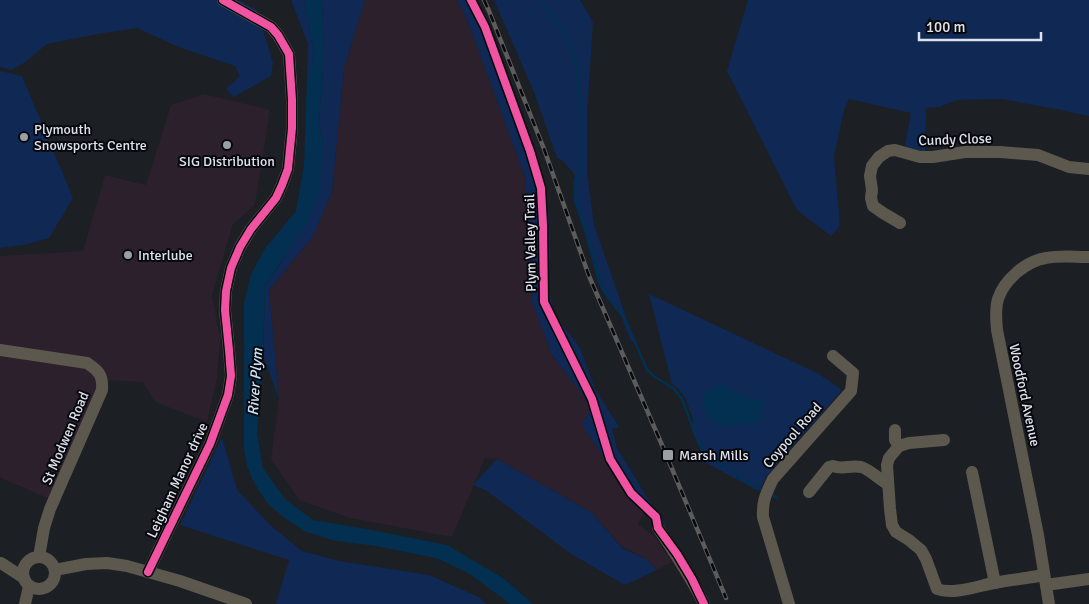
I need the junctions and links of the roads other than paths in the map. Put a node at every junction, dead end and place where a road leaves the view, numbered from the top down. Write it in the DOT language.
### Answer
graph roads {
  1 [pos="223,0"];
  2 [pos="1088,169"];
  3 [pos="900,223"];
  4 [pos="1089,257"];
  5 [pos="0,350"];
  6 [pos="833,356"];
  7 [pos="894,430"];
  8 [pos="944,440"];
  9 [pos="899,446"];
  10 [pos="972,472"];
  11 [pos="888,484"];
  12 [pos="809,492"];
  13 [pos="658,528"];
  14 [pos="39,557"];
  15 [pos="0,562"];
  16 [pos="26,564"];
  17 [pos="55,570"];
  18 [pos="148,572"];
  19 [pos="1089,579"];
  20 [pos="1045,580"];
  21 [pos="26,582"];
  22 [pos="995,583"];
  23 [pos="44,589"];
  24 [pos="25,604"];
  25 [pos="34,604"];
  26 [pos="246,604"];
  27 [pos="704,604"];
  28 [pos="789,604"];
  29 [pos="1048,604"];
  1 -- 18 [label="street, Leigham Manor drive"];
  2 -- 3 [label="street, Cundy Close"];
  4 -- 20 [label="street, Woodford Avenue"];
  5 -- 14 [label="street, St Modwen Road"];
  6 -- 28 [label="street, Coypool Road"];
  7 -- 9 [label="street"];
  8 -- 9 [label="street"];
  9 -- 11 [label="street"];
  10 -- 22 [label="street"];
  11 -- 12 [label="street"];
  11 -- 22 [label="street"];
  13 -- 27 [label="street"];
  14 -- 16 [label="street"];
  14 -- 17 [label="street"];
  15 -- 16 [label="street"];
  15 -- 21 [label="street"];
  16 -- 21 [label="street"];
  17 -- 18 [label="street"];
  17 -- 23 [label="street"];
  18 -- 26 [label="street"];
  19 -- 20 [label="street"];
  20 -- 22 [label="street"];
  20 -- 29 [label="street, Woodford Avenue"];
  21 -- 23 [label="street"];
  21 -- 24 [label="street"];
  23 -- 25 [label="street"];
}
